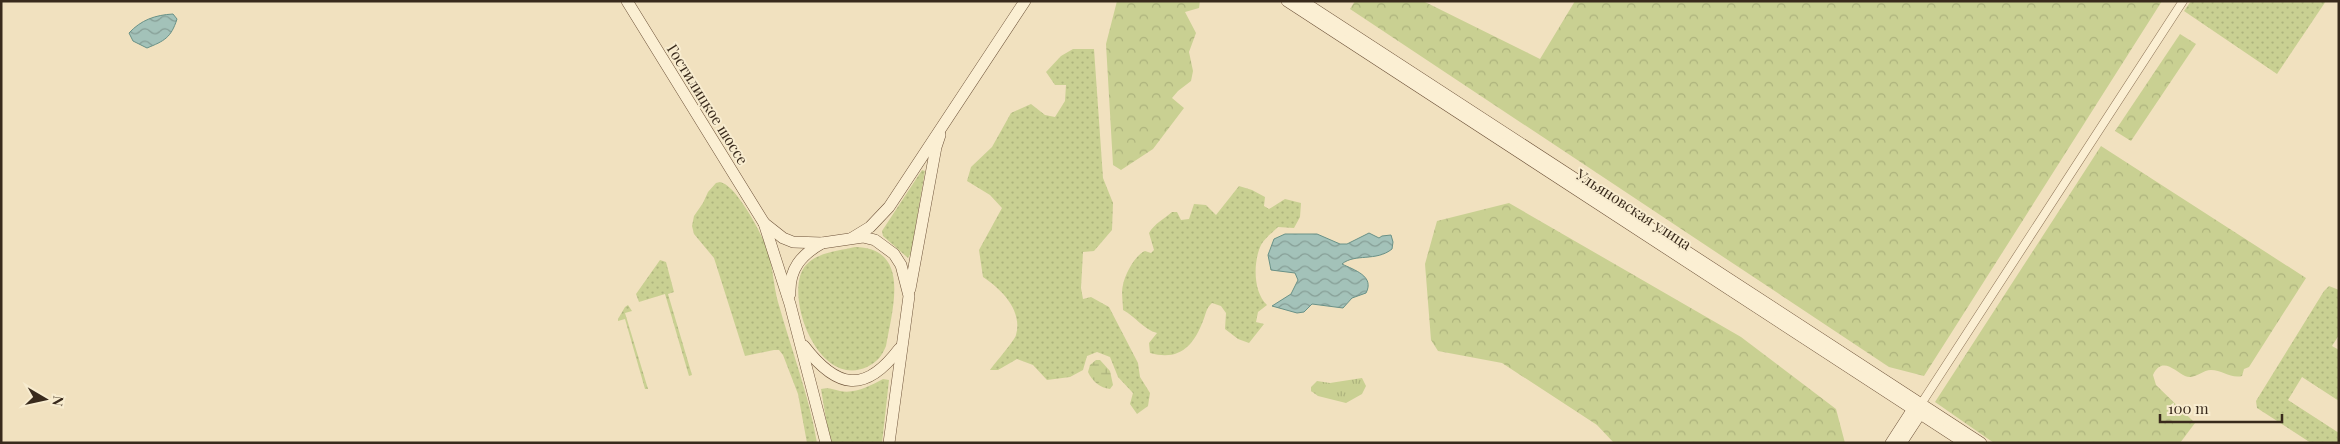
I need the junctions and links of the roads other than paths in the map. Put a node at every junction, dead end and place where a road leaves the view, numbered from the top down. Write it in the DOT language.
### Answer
graph roads {
  1 [pos="626,1"];
  2 [pos="1025,1"];
  3 [pos="1286,1"];
  4 [pos="1302,1"];
  5 [pos="2183,1"];
  6 [pos="942,127"];
  7 [pos="764,223"];
  8 [pos="850,238"];
  9 [pos="822,243"];
  10 [pos="909,296"];
  11 [pos="790,304"];
  12 [pos="800,342"];
  13 [pos="900,347"];
  14 [pos="1918,409"];
  15 [pos="826,443"];
  16 [pos="890,443"];
  17 [pos="1891,443"];
  18 [pos="1901,443"];
  19 [pos="1965,443"];
  20 [pos="1981,443"];
  1 -- 7 [label="street, Гостилицкое шоссе"];
  2 -- 6 [label="street"];
  3 -- 14 [label="street, Ульяновская улица"];
  4 -- 14 [label="street, Ульяновская улица"];
  5 -- 14 [label="street"];
  6 -- 8 [label="street"];
  6 -- 10 [label="street"];
  7 -- 9 [label="street, Гостилицкое шоссе"];
  7 -- 11 [label="street, Гостилицкое шоссе"];
  8 -- 9 [label="street, Гостилицкое шоссе"];
  8 -- 10 [label="street, Гостилицкое шоссе"];
  9 -- 11 [label="street"];
  10 -- 13 [label="street, Гостилицкое шоссе"];
  11 -- 12 [label="street, Гостилицкое шоссе"];
  12 -- 13 [label="street"];
  12 -- 15 [label="street, Гостилицкое шоссе"];
  13 -- 16 [label="street, Гостилицкое шоссе"];
  14 -- 17 [label="street"];
  14 -- 18 [label="street"];
  14 -- 19 [label="street, Ульяновская улица"];
  14 -- 20 [label="street, Ульяновская улица"];
}
